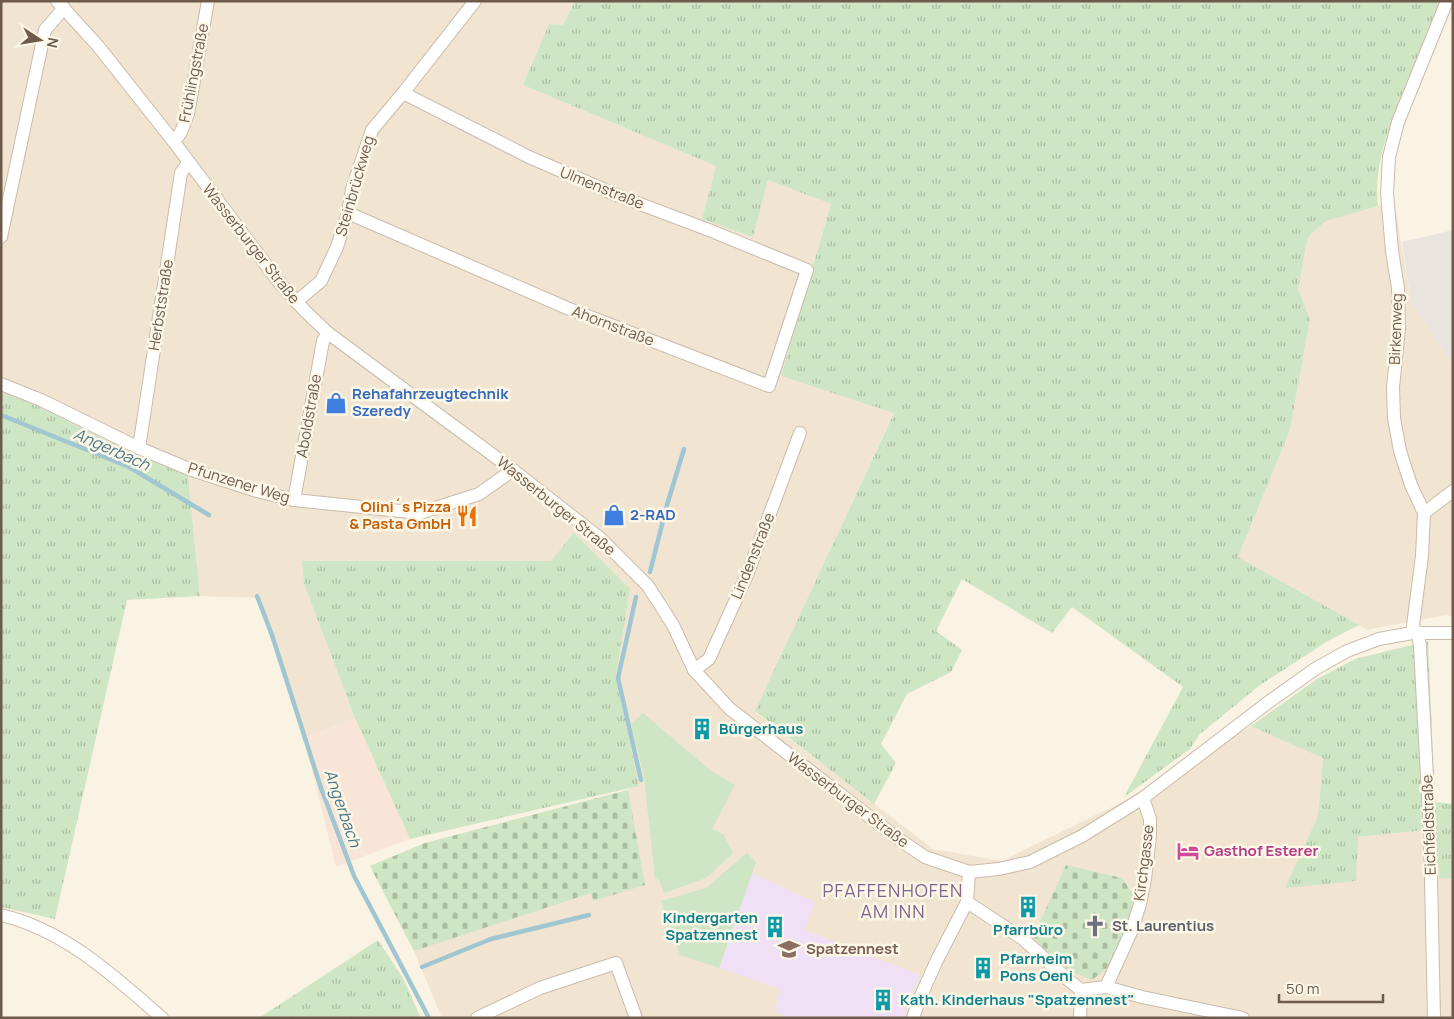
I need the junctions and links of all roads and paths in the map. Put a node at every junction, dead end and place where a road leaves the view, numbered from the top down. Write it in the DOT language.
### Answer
graph roads {
  1 [pos="208,1"];
  2 [pos="475,1"];
  3 [pos="1447,1"];
  4 [pos="61,5"];
  5 [pos="403,94"];
  6 [pos="174,142"];
  7 [pos="188,163"];
  8 [pos="348,213"];
  9 [pos="1,237"];
  10 [pos="807,270"];
  11 [pos="296,302"];
  12 [pos="328,333"];
  13 [pos="1,384"];
  14 [pos="800,433"];
  15 [pos="138,448"];
  16 [pos="513,470"];
  17 [pos="1453,491"];
  18 [pos="294,500"];
  19 [pos="1424,513"];
  20 [pos="1415,632"];
  21 [pos="1453,633"];
  22 [pos="694,670"];
  23 [pos="1143,798"];
  24 [pos="969,872"];
  25 [pos="967,902"];
  26 [pos="1,915"];
  27 [pos="1106,987"];
  28 [pos="1081,990"];
  29 [pos="162,1018"];
  30 [pos="476,1018"];
  31 [pos="636,1018"];
  32 [pos="913,1018"];
  33 [pos="1080,1018"];
  34 [pos="1243,1018"];
  35 [pos="1434,1018"];
  1 -- 6 [label="street, Frühlingstraße"];
  2 -- 5 [label="street, Steinbrückweg"];
  3 -- 19 [label="street, Birkenweg"];
  4 -- 6 [label="street, Wasserburger Straße"];
  4 -- 9 [label="street"];
  5 -- 8 [label="street, Steinbrückweg"];
  5 -- 10 [label="street, Ulmenstraße"];
  6 -- 7 [label="street, Wasserburger Straße"];
  7 -- 11 [label="street, Wasserburger Straße"];
  7 -- 15 [label="street, Herbststraße"];
  8 -- 10 [label="street, Ahornstraße"];
  8 -- 11 [label="street, Steinbrückweg"];
  11 -- 12 [label="street, Wasserburger Straße"];
  12 -- 16 [label="street, Wasserburger Straße"];
  12 -- 18 [label="street, Aboldstraße"];
  13 -- 15 [label="street, Pfunzener Weg"];
  14 -- 22 [label="street, Lindenstraße"];
  15 -- 18 [label="street, Pfunzener Weg"];
  16 -- 18 [label="street, Pfunzener Weg"];
  16 -- 22 [label="street, Wasserburger Straße"];
  17 -- 19 [label="street"];
  19 -- 20 [label="street, Birkenweg"];
  20 -- 21 [label="street, Wasserburger Straße"];
  20 -- 23 [label="street, Wasserburger Straße"];
  20 -- 35 [label="street, Eichfeldstraße"];
  22 -- 24 [label="street, Wasserburger Straße"];
  23 -- 24 [label="street, Wasserburger Straße"];
  23 -- 27 [label="street, Kirchgasse"];
  24 -- 25 [label="street"];
  25 -- 28 [label="street"];
  25 -- 32 [label="street"];
  26 -- 29 [label="street"];
  27 -- 28 [label="street"];
  27 -- 34 [label="street"];
  28 -- 33 [label="street"];
  30 -- 31 [label="street"];
}
